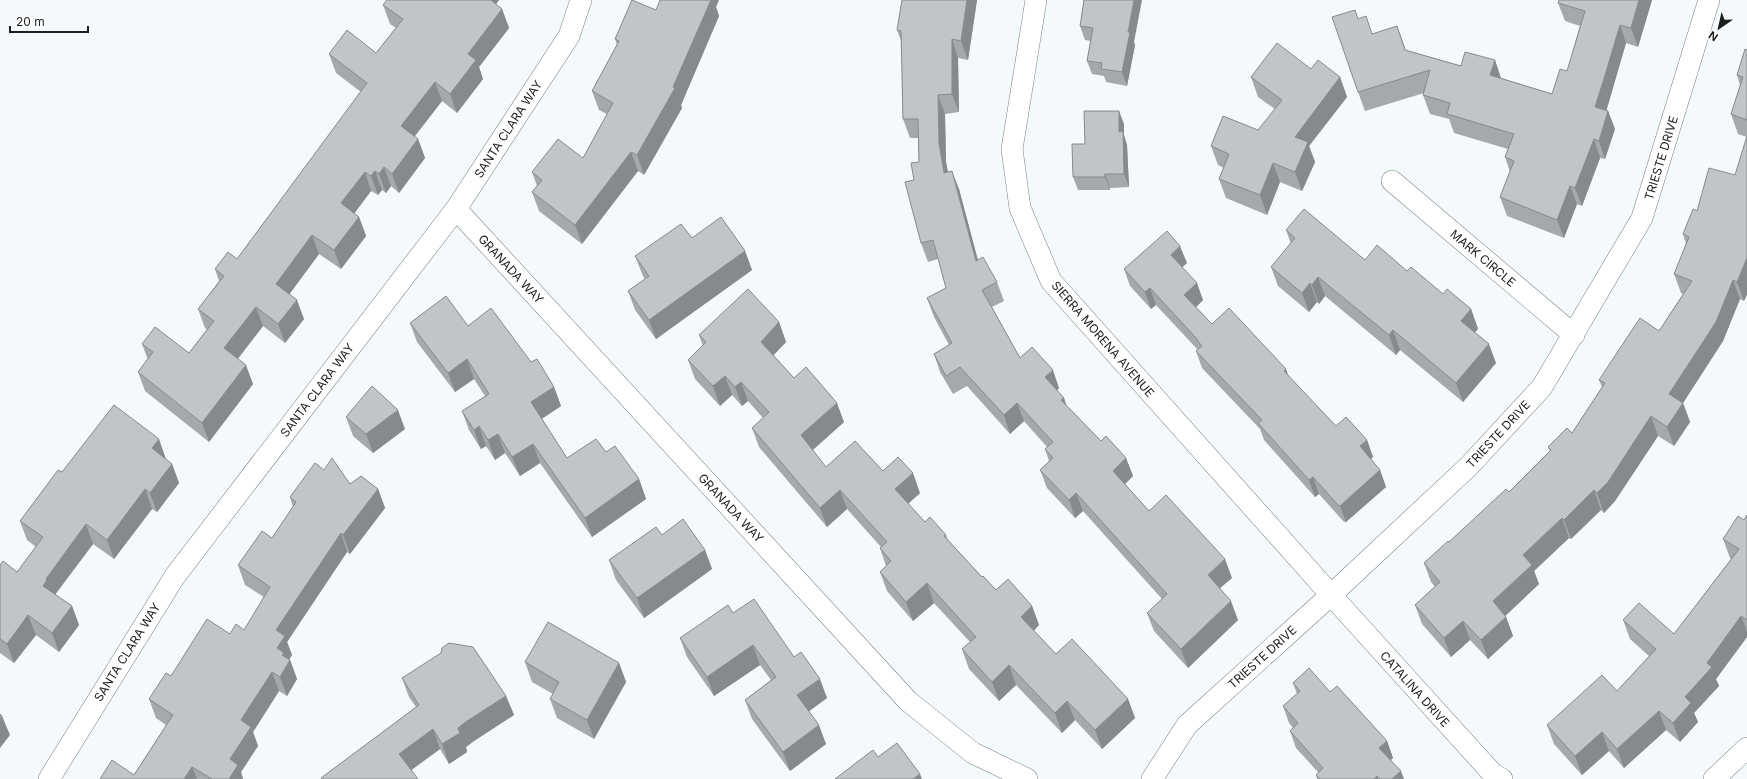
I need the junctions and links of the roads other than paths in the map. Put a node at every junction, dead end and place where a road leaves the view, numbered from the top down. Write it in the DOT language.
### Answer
graph roads {
  1 [pos="581,0"];
  2 [pos="1036,0"];
  3 [pos="1709,0"];
  4 [pos="1392,181"];
  5 [pos="456,208"];
  6 [pos="1574,335"];
  7 [pos="1331,595"];
  8 [pos="1747,748"];
  9 [pos="49,779"];
  10 [pos="1028,779"];
  11 [pos="1152,779"];
  12 [pos="1502,779"];
  13 [pos="1714,779"];
  1 -- 5 [label="street, SANTA CLARA WAY"];
  2 -- 7 [label="street, SIERRA MORENA AVENUE"];
  3 -- 6 [label="street, TRIESTE DRIVE"];
  4 -- 6 [label="street, MARK CIRCLE"];
  5 -- 9 [label="street, SANTA CLARA WAY"];
  5 -- 10 [label="street, GRANADA WAY"];
  6 -- 7 [label="street, TRIESTE DRIVE"];
  7 -- 11 [label="street, TRIESTE DRIVE"];
  7 -- 12 [label="street, CATALINA DRIVE"];
  8 -- 13 [label="street"];
}
